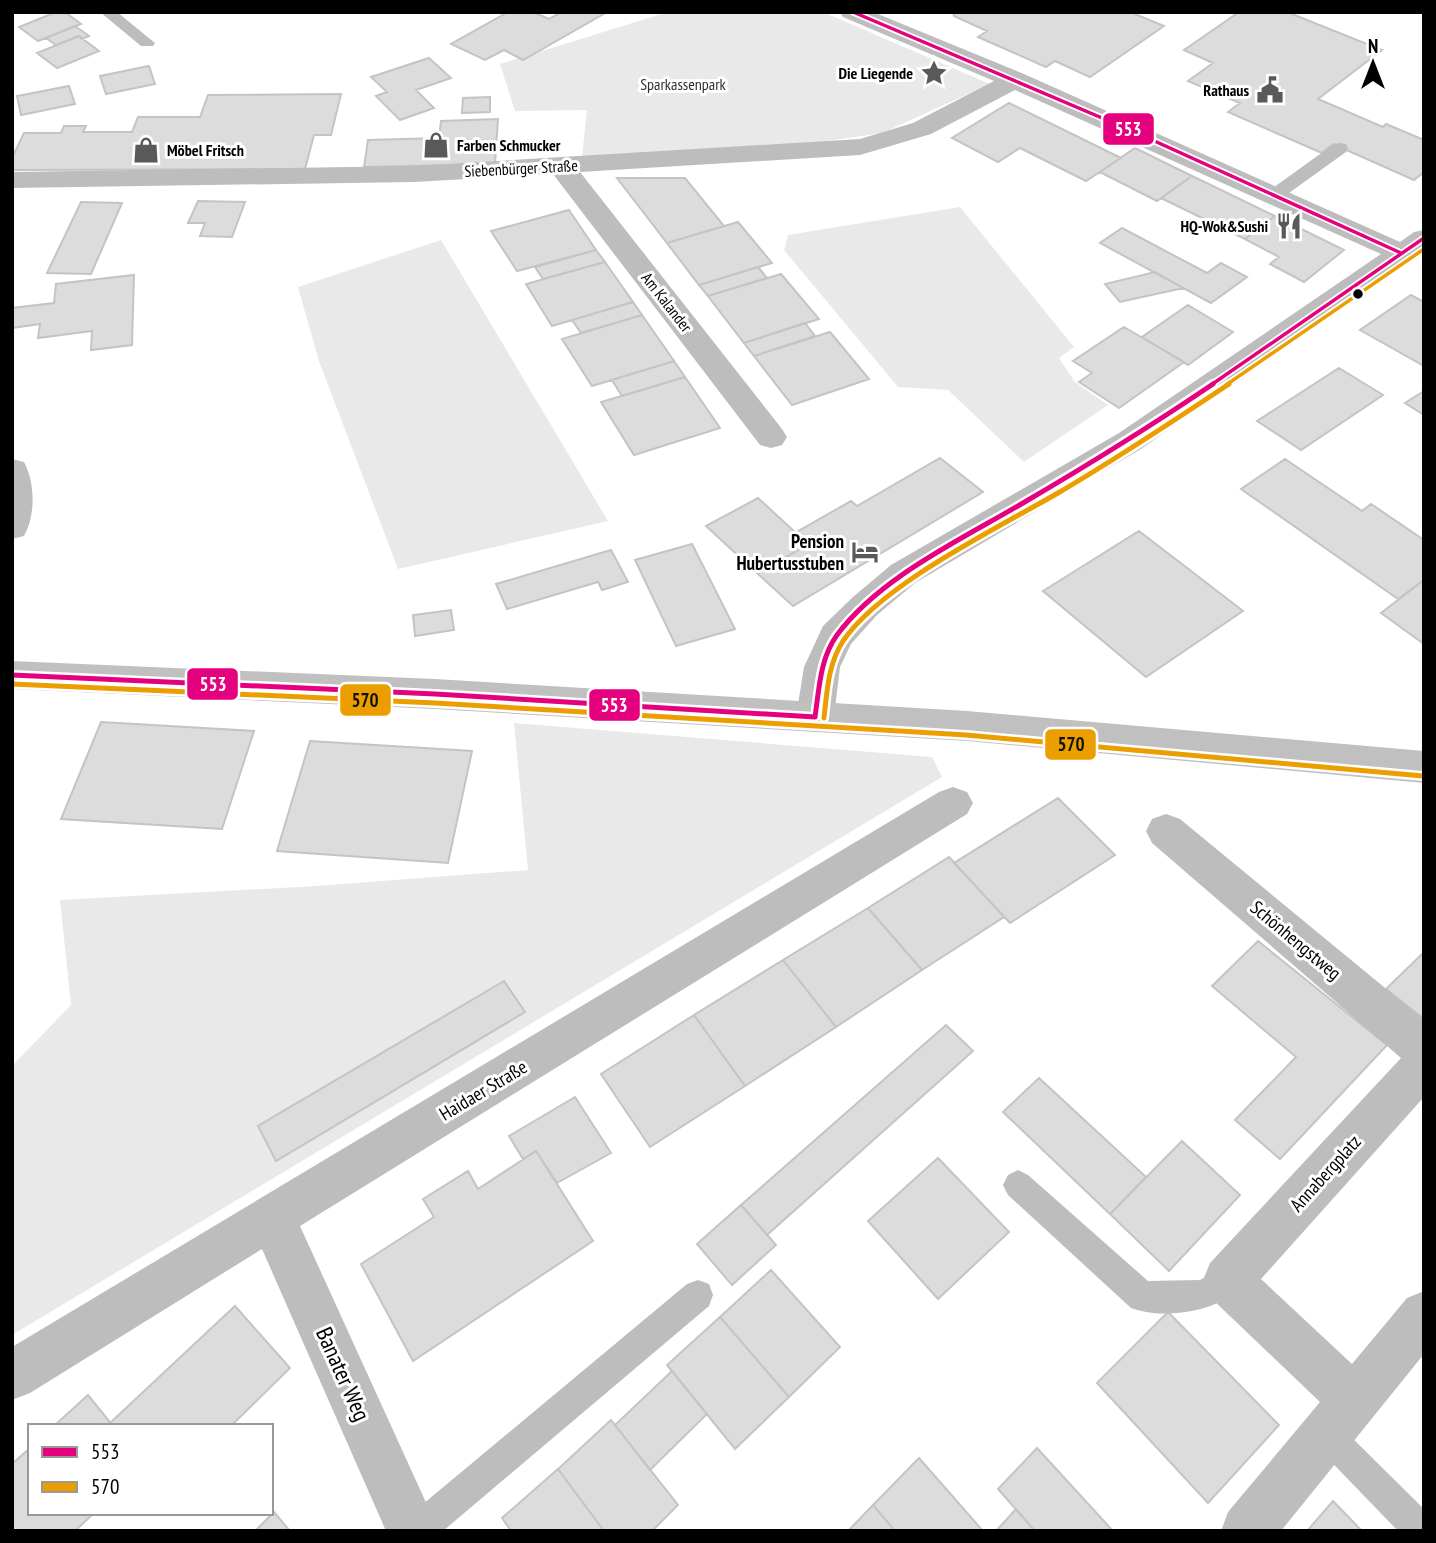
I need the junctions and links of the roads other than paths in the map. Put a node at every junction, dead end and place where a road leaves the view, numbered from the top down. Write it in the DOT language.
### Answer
graph roads {
  1 [pos="107,12"];
  2 [pos="852,12"];
  3 [pos="147,43"];
  4 [pos="1015,79"];
  5 [pos="1340,148"];
  6 [pos="562,166"];
  7 [pos="12,180"];
  8 [pos="1276,194"];
  9 [pos="1412,246"];
  10 [pos="771,437"];
  11 [pos="12,470"];
  12 [pos="12,527"];
  13 [pos="12,675"];
  14 [pos="815,717"];
  15 [pos="1424,767"];
  16 [pos="953,803"];
  17 [pos="1166,831"];
  18 [pos="1424,1053"];
  19 [pos="1424,1065"];
  20 [pos="1018,1185"];
  21 [pos="272,1217"];
  22 [pos="1227,1280"];
  23 [pos="698,1295"];
  24 [pos="1424,1315"];
  25 [pos="12,1375"];
  26 [pos="1340,1417"];
  27 [pos="415,1531"];
  28 [pos="1247,1531"];
  29 [pos="1422,1531"];
  1 -- 3 [label="lane"];
  2 -- 4 [label="street"];
  4 -- 6 [label="street, Siebenbürger Straße"];
  4 -- 8 [label="street"];
  5 -- 8 [label="lane"];
  6 -- 7 [label="street, Siebenbürger Straße"];
  6 -- 10 [label="street, Am Kalander"];
  8 -- 9 [label="street"];
  9 -- 14 [label="street"];
  11 -- 12 [label="street"];
  13 -- 14 [label="street"];
  14 -- 15 [label="street"];
  16 -- 21 [label="street, Haidaer Straße"];
  17 -- 18 [label="street, Schönhengstweg"];
  19 -- 22 [label="street, Annabergplatz"];
  20 -- 22 [label="lane, Annabergplatz"];
  21 -- 25 [label="street, Haidaer Straße"];
  21 -- 27 [label="street, Banater Weg"];
  22 -- 26 [label="street"];
  23 -- 27 [label="lane"];
  24 -- 26 [label="street"];
  26 -- 28 [label="street"];
  26 -- 29 [label="lane"];
}
